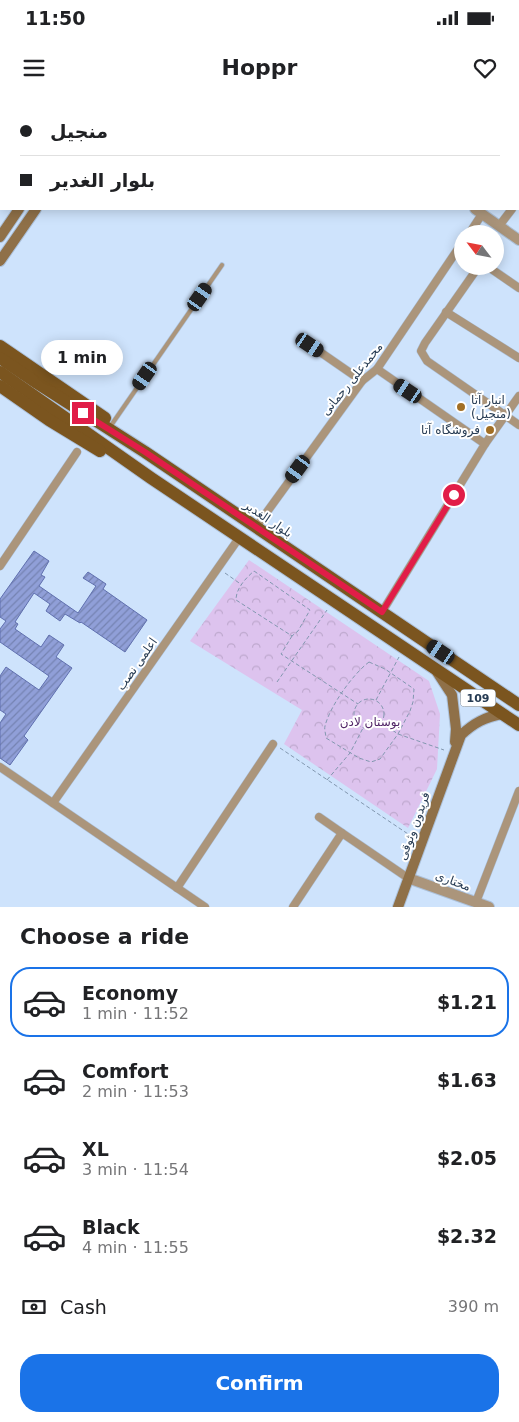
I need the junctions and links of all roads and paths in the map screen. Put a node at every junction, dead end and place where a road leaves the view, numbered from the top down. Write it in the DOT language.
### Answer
graph roads {
  1 [pos="18,210"];
  2 [pos="35,210"];
  3 [pos="511,210"];
  4 [pos="478,211"];
  5 [pos="472,225"];
  6 [pos="498,225"];
  7 [pos="500,225"];
  8 [pos="504,230"];
  9 [pos="0,236"];
  10 [pos="519,240"];
  11 [pos="454,255"];
  12 [pos="0,261"];
  13 [pos="222,265"];
  14 [pos="473,275"];
  15 [pos="500,275"];
  16 [pos="519,288"];
  17 [pos="446,312"];
  18 [pos="310,345"];
  19 [pos="0,346"];
  20 [pos="0,358"];
  21 [pos="519,358"];
  22 [pos="377,370"];
  23 [pos="0,372"];
  24 [pos="362,381"];
  25 [pos="0,386"];
  26 [pos="519,396"];
  27 [pos="505,415"];
  28 [pos="112,424"];
  29 [pos="519,425"];
  30 [pos="486,444"];
  31 [pos="77,452"];
  32 [pos="145,452"];
  33 [pos="151,478"];
  34 [pos="256,527"];
  35 [pos="239,538"];
  36 [pos="0,566"];
  37 [pos="218,568"];
  38 [pos="242,585"];
  39 [pos="334,602"];
  40 [pos="382,612"];
  41 [pos="292,636"];
  42 [pos="403,648"];
  43 [pos="292,661"];
  44 [pos="436,671"];
  45 [pos="391,673"];
  46 [pos="277,682"];
  47 [pos="342,694"];
  48 [pos="376,700"];
  49 [pos="358,704"];
  50 [pos="519,706"];
  51 [pos="502,714"];
  52 [pos="381,722"];
  53 [pos="519,725"];
  54 [pos="363,727"];
  55 [pos="398,734"];
  56 [pos="274,744"];
  57 [pos="350,753"];
  58 [pos="454,753"];
  59 [pos="0,767"];
  60 [pos="326,780"];
  61 [pos="519,791"];
  62 [pos="53,803"];
  63 [pos="319,817"];
  64 [pos="342,833"];
  65 [pos="422,843"];
  66 [pos="408,878"];
  67 [pos="177,888"];
  68 [pos="476,902"];
  69 [pos="205,907"];
  70 [pos="292,907"];
  71 [pos="398,907"];
  72 [pos="489,907"];
  1 -- 9 [label="main road"];
  2 -- 12 [label="main road"];
  3 -- 7 [label="street"];
  4 -- 5 [label="street"];
  4 -- 6 [label="street"];
  8 -- 10 [label="street"];
  11 -- 22 [label="street, محمدعلی رحمانی"];
  13 -- 28 [label="lane"];
  14 -- 17 [label="street"];
  15 -- 16 [label="street"];
  17 -- 21 [label="street"];
  17 -- 27 [label="street"];
  18 -- 24 [label="street"];
  19 -- 28 [label="main road"];
  20 -- 32 [label="main road, بلوار الغدیر / 109"];
  22 -- 24 [label="street, محمدعلی رحمانی"];
  22 -- 30 [label="street"];
  23 -- 33 [label="main road, 109"];
  24 -- 34 [label="street, محمدعلی رحمانی"];
  25 -- 33 [label="main road"];
  26 -- 27 [label="street"];
  27 -- 29 [label="street"];
  27 -- 30 [label="street"];
  28 -- 32 [label="main road"];
  30 -- 40 [label="street"];
  31 -- 36 [label="street"];
  32 -- 34 [label="main road, بلوار الغدیر / 109"];
  33 -- 35 [label="main road, 109"];
  34 -- 40 [label="main road, بلوار الغدیر / 109"];
  35 -- 37 [label="street, اعلمی نصب"];
  35 -- 39 [label="main road, 109"];
  37 -- 38 [label="path"];
  37 -- 62 [label="street, اعلمی نصب"];
  38 -- 41 [label="path"];
  38 -- 41 [label="path"];
  39 -- 42 [label="main road, 109"];
  39 -- 43 [label="path"];
  40 -- 50 [label="main road, بلوار الغدیر / 109"];
  41 -- 43 [label="path"];
  42 -- 44 [label="main road, 109"];
  42 -- 45 [label="path"];
  43 -- 46 [label="path"];
  43 -- 47 [label="path"];
  44 -- 51 [label="main road, 109"];
  44 -- 58 [label="main road"];
  45 -- 47 [label="path"];
  45 -- 48 [label="path"];
  45 -- 55 [label="path"];
  47 -- 49 [label="path"];
  47 -- 57 [label="path"];
  48 -- 49 [label="path"];
  48 -- 52 [label="path"];
  49 -- 54 [label="path"];
  51 -- 53 [label="main road, 109"];
  51 -- 58 [label="main road"];
  52 -- 54 [label="path"];
  52 -- 55 [label="path"];
  54 -- 57 [label="path"];
  55 -- 57 [label="path"];
  55 -- 58 [label="path"];
  56 -- 60 [label="path"];
  56 -- 67 [label="street"];
  57 -- 60 [label="path"];
  58 -- 65 [label="main road, فریدون وثوقی"];
  59 -- 62 [label="street"];
  60 -- 65 [label="path"];
  61 -- 68 [label="street"];
  62 -- 67 [label="street"];
  63 -- 64 [label="street"];
  64 -- 66 [label="street"];
  64 -- 70 [label="street"];
  65 -- 66 [label="main road, فریدون وثوقی"];
  66 -- 68 [label="street, مختاری"];
  66 -- 71 [label="main road, فریدون وثوقی"];
  67 -- 69 [label="street"];
  68 -- 72 [label="street, مختاری"];
}
